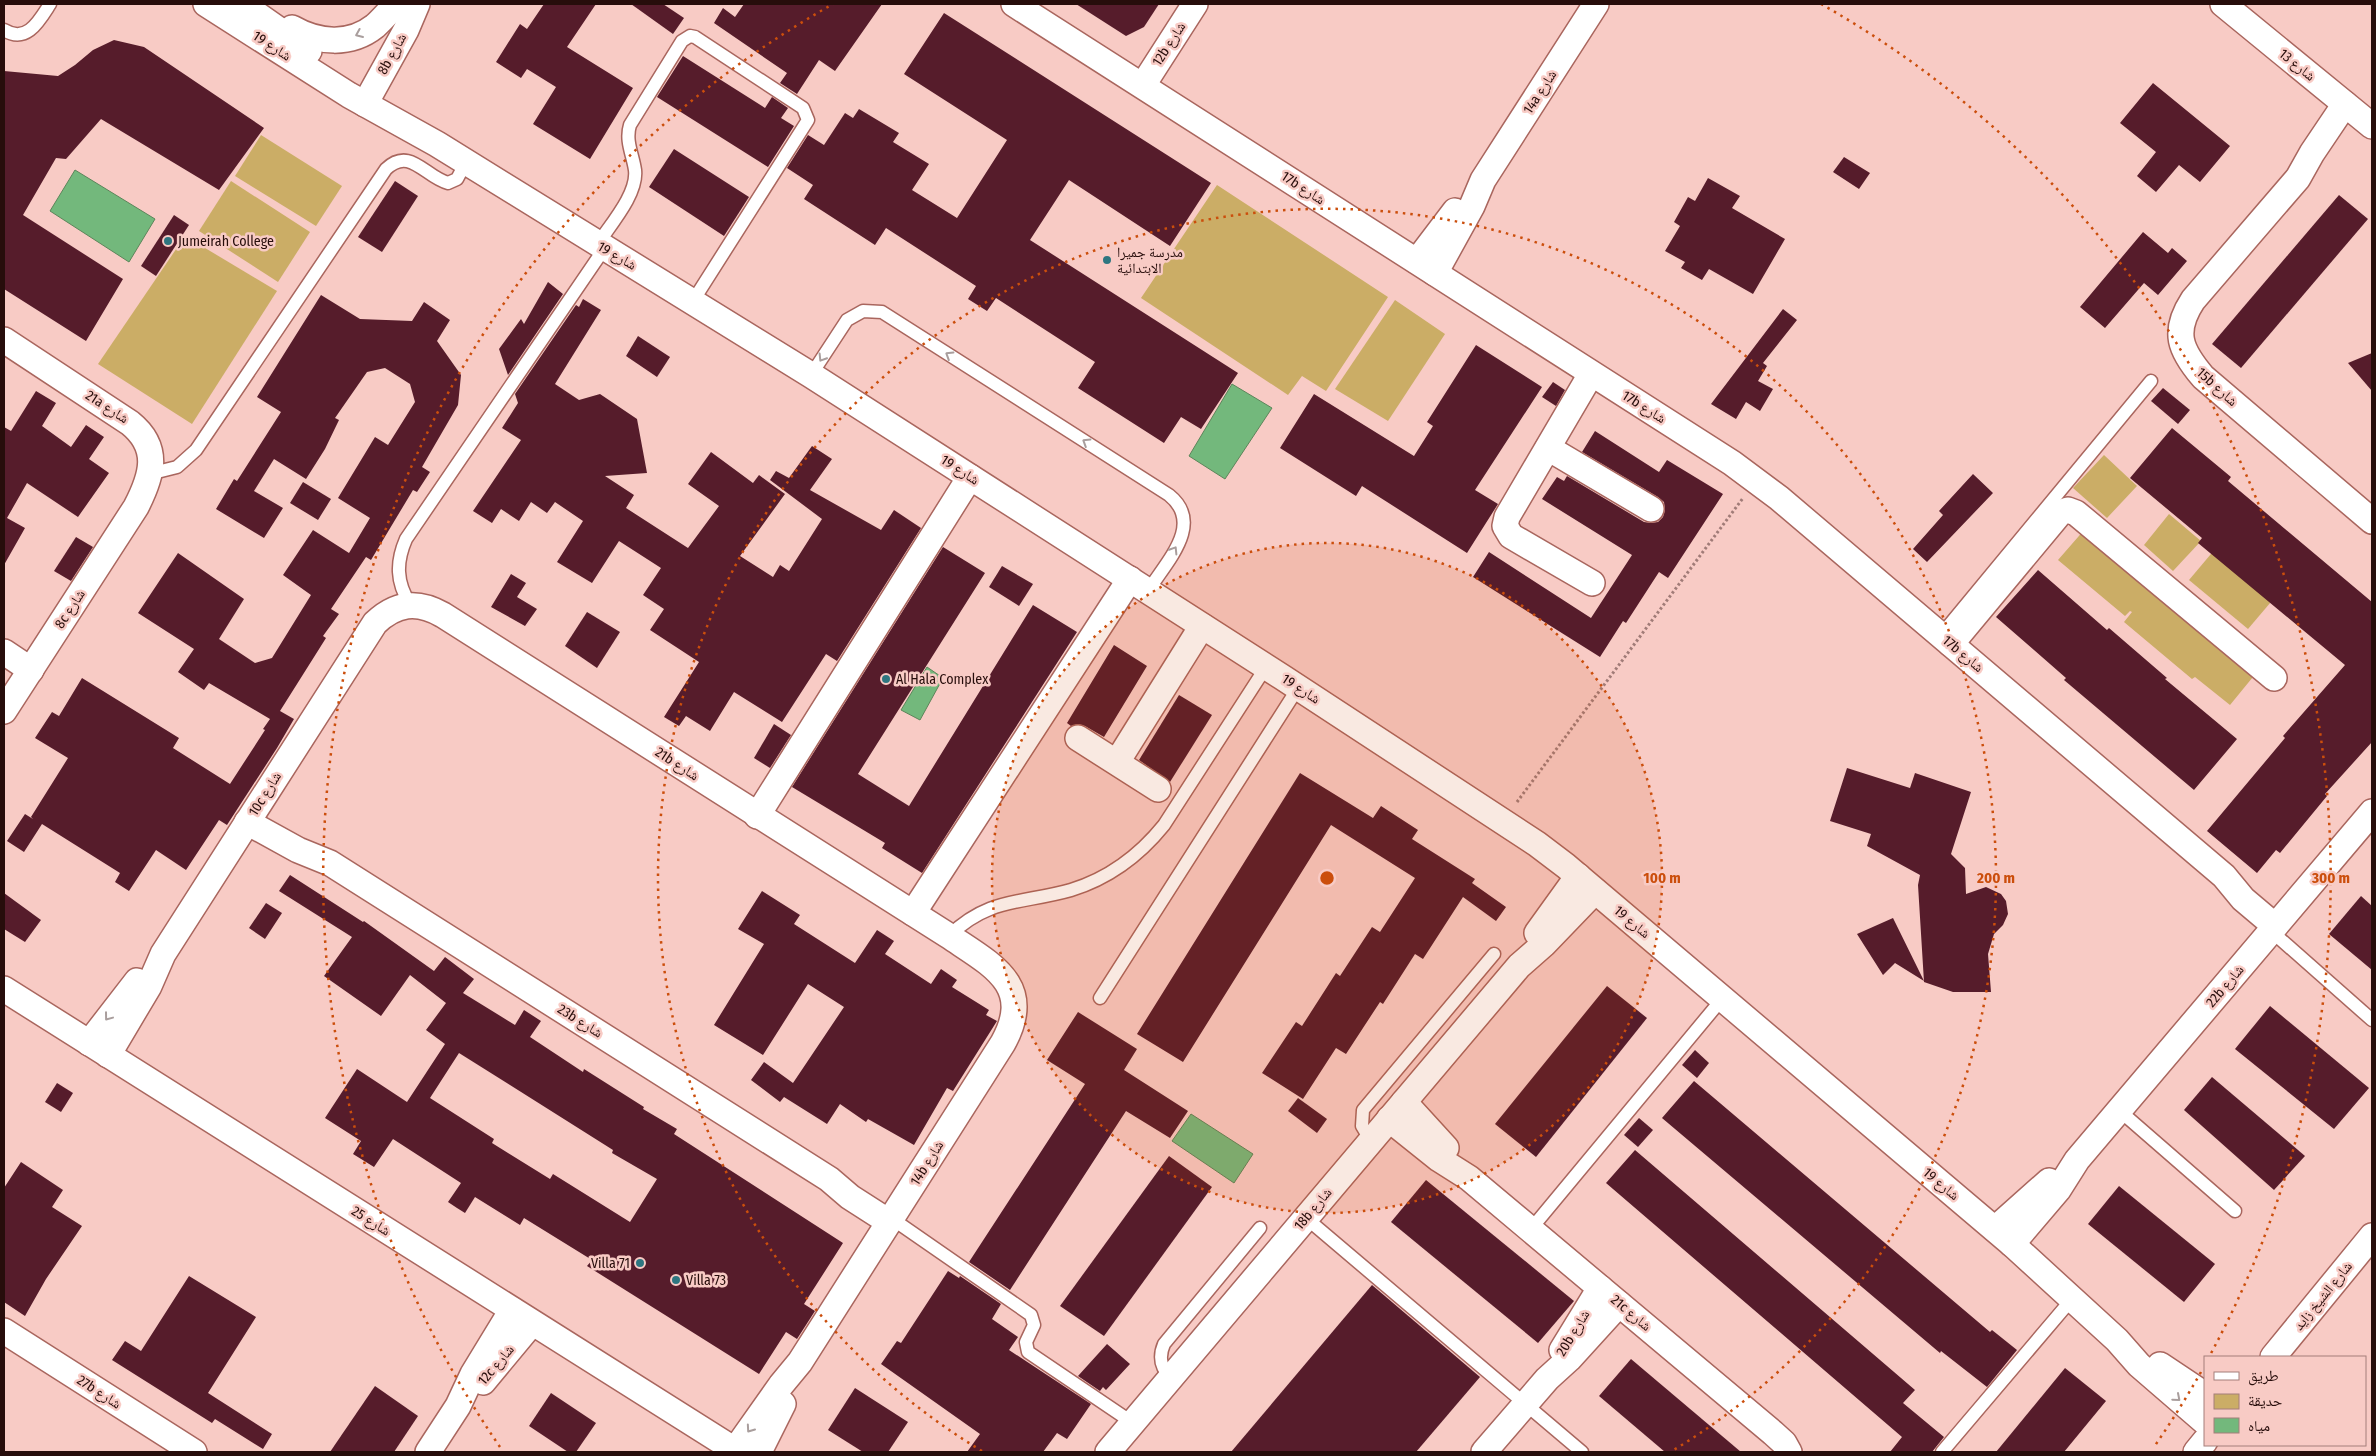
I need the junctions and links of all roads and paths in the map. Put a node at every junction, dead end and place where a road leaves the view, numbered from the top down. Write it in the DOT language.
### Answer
graph roads {
  1 [pos="50,4"];
  2 [pos="206,4"];
  3 [pos="243,4"];
  4 [pos="396,4"];
  5 [pos="410,4"];
  6 [pos="417,4"];
  7 [pos="1014,4"];
  8 [pos="1194,4"];
  9 [pos="1596,4"];
  10 [pos="2223,4"];
  11 [pos="4,30"];
  12 [pos="1143,85"];
  13 [pos="360,94"];
  14 [pos="2359,115"];
  15 [pos="466,162"];
  16 [pos="601,247"];
  17 [pos="1426,267"];
  18 [pos="693,301"];
  19 [pos="4,340"];
  20 [pos="1591,374"];
  21 [pos="812,376"];
  22 [pos="2151,381"];
  23 [pos="1548,448"];
  24 [pos="149,474"];
  25 [pos="970,477"];
  26 [pos="1756,480"];
  27 [pos="136,507"];
  28 [pos="1651,509"];
  29 [pos="2372,521"];
  30 [pos="1592,583"];
  31 [pos="1139,585"];
  32 [pos="410,604"];
  33 [pos="1202,626"];
  34 [pos="1946,640"];
  35 [pos="4,652"];
  36 [pos="1266,667"];
  37 [pos="19,675"];
  38 [pos="2274,678"];
  39 [pos="1298,688"];
  40 [pos="4,711"];
  41 [pos="1078,738"];
  42 [pos="1117,762"];
  43 [pos="1158,789"];
  44 [pos="2372,812"];
  45 [pos="252,813"];
  46 [pos="758,816"];
  47 [pos="1503,821"];
  48 [pos="1587,884"];
  49 [pos="913,913"];
  50 [pos="2277,923"];
  51 [pos="949,936"];
  52 [pos="1494,954"];
  53 [pos="988,962"];
  54 [pos="4,988"];
  55 [pos="1100,998"];
  56 [pos="1722,999"];
  57 [pos="2372,1020"];
  58 [pos="98,1049"];
  59 [pos="1396,1111"];
  60 [pos="2120,1111"];
  61 [pos="1371,1141"];
  62 [pos="2235,1211"];
  63 [pos="894,1215"];
  64 [pos="1306,1218"];
  65 [pos="1260,1228"];
  66 [pos="1531,1229"];
  67 [pos="2004,1236"];
  68 [pos="2372,1236"];
  69 [pos="1600,1288"];
  70 [pos="2072,1299"];
  71 [pos="1619,1304"];
  72 [pos="522,1316"];
  73 [pos="4,1331"];
  74 [pos="2117,1340"];
  75 [pos="2274,1356"];
  76 [pos="800,1362"];
  77 [pos="1171,1378"];
  78 [pos="1547,1379"];
  79 [pos="2204,1394"];
  80 [pos="1525,1404"];
  81 [pos="2204,1421"];
  82 [pos="1133,1423"];
  83 [pos="2204,1442"];
  84 [pos="736,1451"];
  85 [pos="194,1452"];
  86 [pos="428,1452"];
  87 [pos="759,1452"];
  88 [pos="1108,1452"];
  89 [pos="1484,1452"];
  90 [pos="1582,1452"];
  91 [pos="1789,1452"];
  92 [pos="1942,1452"];
  93 [pos="2196,1452"];
  1 -- 11 [label="lane"];
  2 -- 13 [label="street, شارع 19"];
  4 -- 3 [label="street, one-way"];
  3 -- 13 [label="street, شارع 19"];
  5 -- 13 [label="street, 8b شارع"];
  6 -- 13 [label="street, 8b شارع"];
  7 -- 12 [label="street, 17b شارع"];
  8 -- 12 [label="street, 12b شارع"];
  9 -- 17 [label="street, 14a شارع"];
  10 -- 14 [label="street, شارع 13"];
  12 -- 17 [label="street, 17b شارع"];
  13 -- 15 [label="street, شارع 19"];
  14 -- 29 [label="street, 15b شارع"];
  15 -- 16 [label="street, شارع 19"];
  15 -- 24 [label="lane"];
  16 -- 18 [label="street, شارع 19"];
  16 -- 18 [label="lane"];
  16 -- 32 [label="lane"];
  17 -- 20 [label="street, 17b شارع"];
  18 -- 21 [label="street, شارع 19"];
  19 -- 24 [label="street, 21a شارع"];
  20 -- 23 [label="street"];
  20 -- 26 [label="street, 17b شارع"];
  21 -- 25 [label="street, شارع 19"];
  31 -- 21 [label="lane, one-way"];
  22 -- 34 [label="lane"];
  23 -- 28 [label="street"];
  23 -- 30 [label="street"];
  24 -- 27 [label="street, 21a شارع"];
  25 -- 31 [label="street, شارع 19"];
  25 -- 46 [label="street"];
  26 -- 34 [label="street, 17b شارع"];
  26 -- 47 [label="path"];
  27 -- 37 [label="street, 8c شارع"];
  31 -- 33 [label="street, شارع 19"];
  31 -- 49 [label="street"];
  32 -- 45 [label="street, 10c شارع"];
  32 -- 46 [label="street, 21b شارع"];
  33 -- 36 [label="street, شارع 19"];
  33 -- 42 [label="street"];
  34 -- 38 [label="street"];
  34 -- 50 [label="street, 17b شارع"];
  35 -- 37 [label="street"];
  36 -- 39 [label="street, شارع 19"];
  36 -- 51 [label="lane"];
  37 -- 40 [label="street, 8c شارع"];
  39 -- 47 [label="street, شارع 19"];
  39 -- 55 [label="lane"];
  41 -- 42 [label="street"];
  42 -- 43 [label="street"];
  44 -- 50 [label="street, 22b شارع"];
  45 -- 58 [label="street, 10c شارع"];
  45 -- 63 [label="street, 23b شارع"];
  46 -- 49 [label="street, 21b شارع"];
  47 -- 48 [label="street, شارع 19"];
  48 -- 56 [label="street, شارع 19"];
  48 -- 59 [label="street, 18b شارع"];
  49 -- 51 [label="street, 21b شارع"];
  50 -- 57 [label="lane"];
  50 -- 60 [label="street, 22b شارع"];
  51 -- 53 [label="street, 21b شارع"];
  52 -- 61 [label="lane"];
  53 -- 63 [label="street, 14b شارع"];
  54 -- 58 [label="street, شارع 25"];
  56 -- 66 [label="lane"];
  56 -- 67 [label="street, شارع 19"];
  58 -- 72 [label="street, شارع 25"];
  59 -- 61 [label="street, 18b شارع"];
  59 -- 66 [label="street, 21c شارع"];
  60 -- 62 [label="lane"];
  60 -- 67 [label="street, 22b شارع"];
  61 -- 64 [label="street, 18b شارع"];
  63 -- 76 [label="street, 14b شارع"];
  63 -- 82 [label="lane"];
  64 -- 77 [label="street, 18b شارع"];
  64 -- 80 [label="lane"];
  65 -- 77 [label="lane"];
  66 -- 69 [label="street, 21c شارع"];
  67 -- 70 [label="street, شارع 19"];
  68 -- 75 [label="street, شارع الشيخ زايد"];
  69 -- 71 [label="street, 21c شارع"];
  69 -- 78 [label="street, 20b شارع"];
  70 -- 74 [label="street, شارع 19"];
  70 -- 92 [label="lane"];
  71 -- 78 [label="street, 20b شارع"];
  71 -- 91 [label="street, 21c شارع"];
  72 -- 84 [label="street, شارع 25"];
  72 -- 86 [label="street, 12c شارع"];
  73 -- 85 [label="street, 27b شارع"];
  74 -- 79 [label="street, شارع 19"];
  74 -- 81 [label="street, شارع 19, one-way"];
  76 -- 84 [label="street, 14b شارع, one-way"];
  76 -- 87 [label="street, 14b شارع"];
  77 -- 82 [label="street, 18b شارع"];
  78 -- 80 [label="street, 20b شارع"];
  80 -- 89 [label="street, 20b شارع"];
  80 -- 90 [label="lane"];
  82 -- 88 [label="street, 18b شارع"];
  83 -- 93 [label="street"];
}
